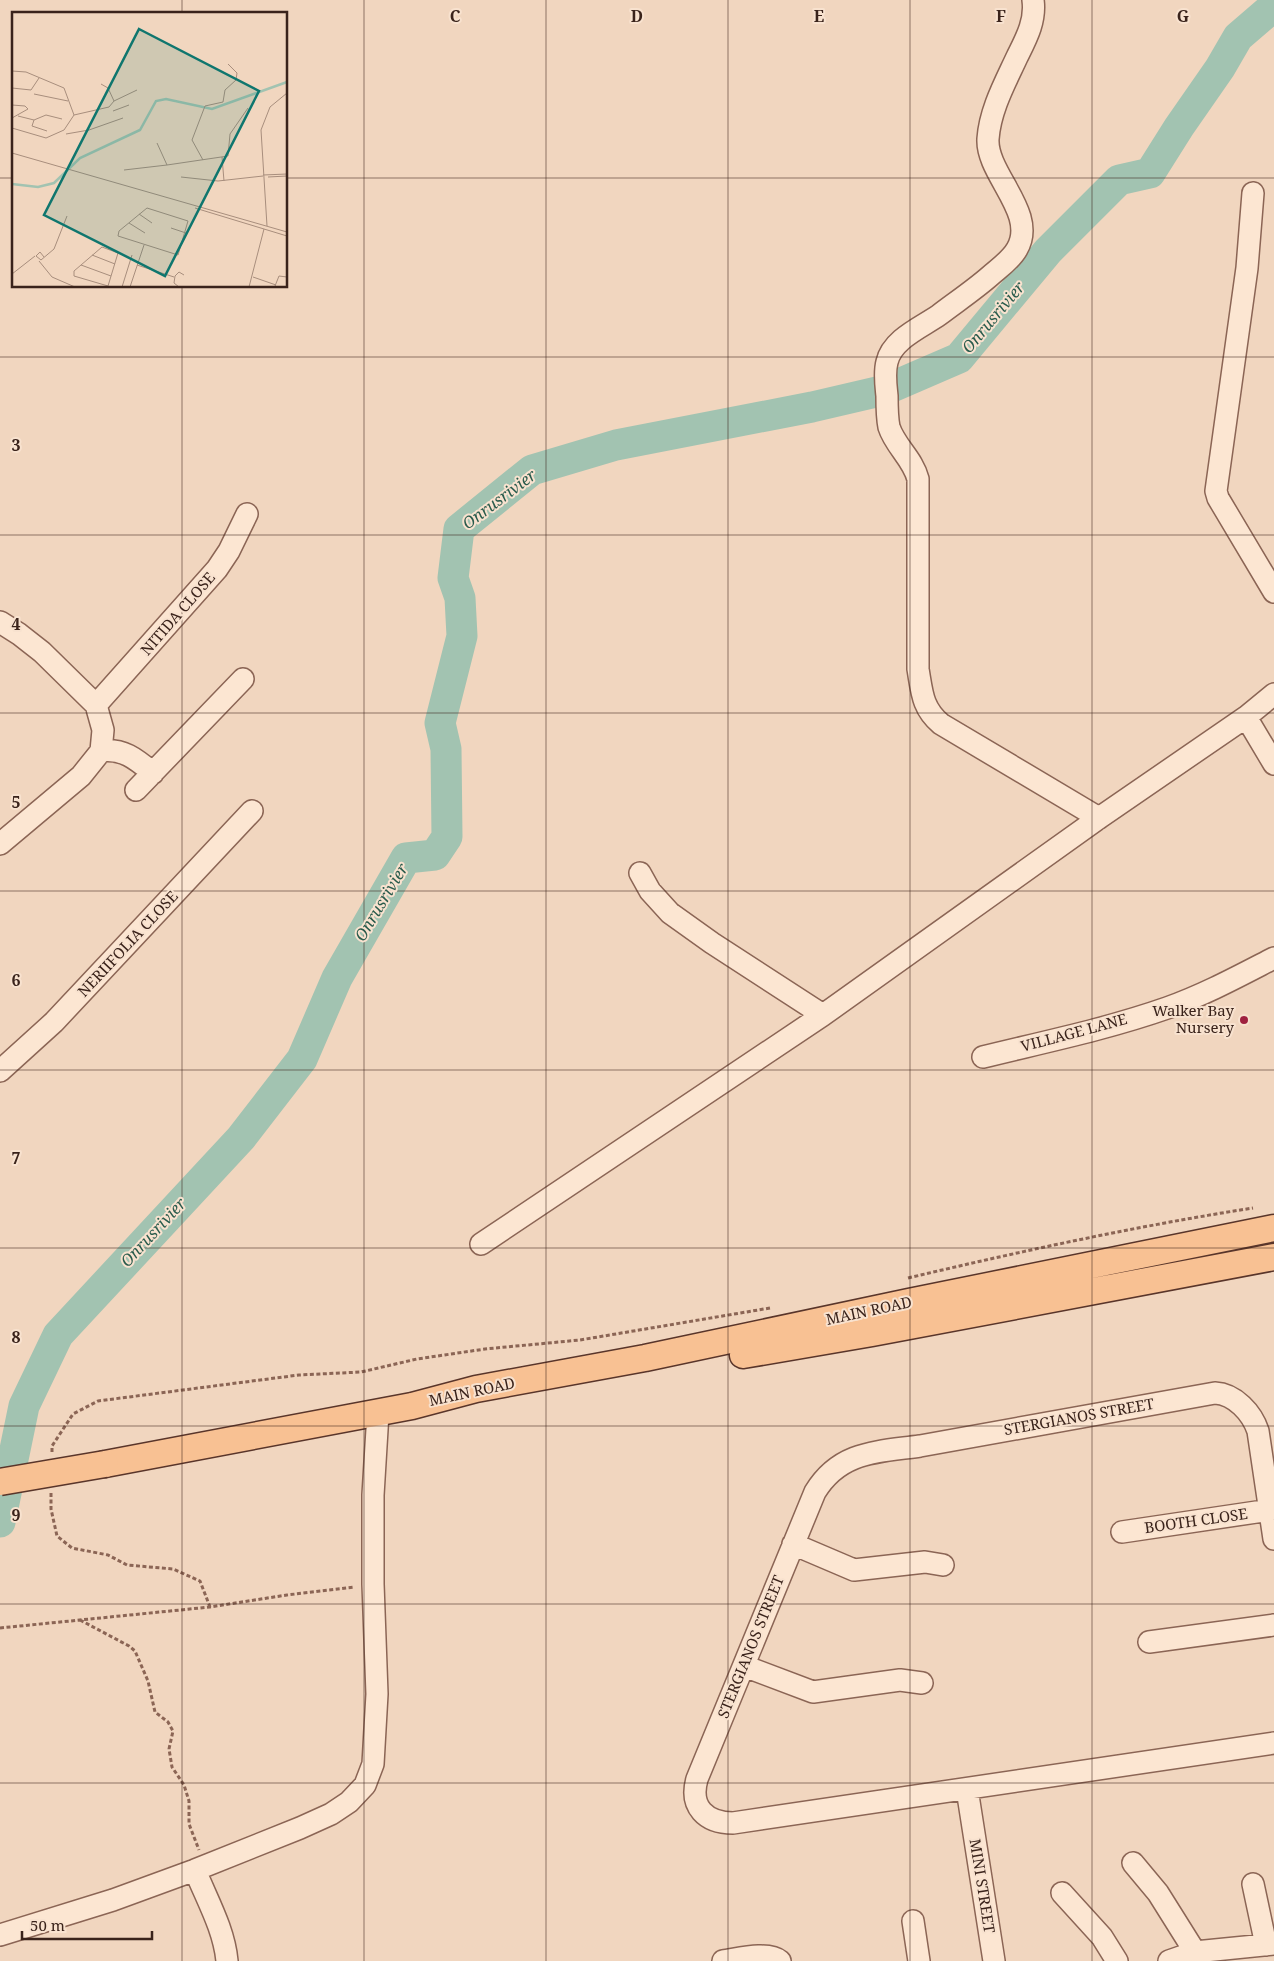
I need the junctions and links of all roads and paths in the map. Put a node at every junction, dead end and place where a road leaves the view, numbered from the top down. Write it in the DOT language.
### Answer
graph roads {
  1 [pos="1033,0"];
  2 [pos="1253,193"];
  3 [pos="248,514"];
  4 [pos="1274,592"];
  5 [pos="0,622"];
  6 [pos="243,679"];
  7 [pos="1274,694"];
  8 [pos="96,705"];
  9 [pos="1246,717"];
  10 [pos="100,750"];
  11 [pos="1274,764"];
  12 [pos="154,772"];
  13 [pos="136,790"];
  14 [pos="252,811"];
  15 [pos="1099,818"];
  16 [pos="0,844"];
  17 [pos="640,873"];
  18 [pos="1274,958"];
  19 [pos="823,1015"];
  20 [pos="983,1057"];
  21 [pos="0,1071"];
  22 [pos="1274,1228"];
  23 [pos="481,1244"];
  24 [pos="1274,1257"];
  25 [pos="412,1406"];
  26 [pos="378,1413"];
  27 [pos="0,1482"];
  28 [pos="1270,1510"];
  29 [pos="1122,1532"];
  30 [pos="1274,1539"];
  31 [pos="794,1544"];
  32 [pos="944,1565"];
  33 [pos="373,1584"];
  34 [pos="80,1620"];
  35 [pos="1274,1625"];
  36 [pos="0,1628"];
  37 [pos="1148,1642"];
  38 [pos="744,1666"];
  39 [pos="922,1683"];
  40 [pos="1274,1743"];
  41 [pos="967,1789"];
  42 [pos="1133,1863"];
  43 [pos="195,1870"];
  44 [pos="1253,1884"];
  45 [pos="1062,1894"];
  46 [pos="913,1921"];
  47 [pos="0,1935"];
  48 [pos="1270,1944"];
  49 [pos="1196,1952"];
  50 [pos="1239,1955"];
  51 [pos="227,1961"];
  52 [pos="723,1961"];
  53 [pos="780,1961"];
  54 [pos="919,1961"];
  55 [pos="994,1961"];
  56 [pos="1117,1961"];
  57 [pos="1169,1961"];
  1 -- 15 [label="street"];
  2 -- 4 [label="street"];
  3 -- 8 [label="street, NITIDA CLOSE"];
  5 -- 8 [label="street"];
  6 -- 12 [label="street"];
  7 -- 9 [label="street"];
  8 -- 10 [label="street"];
  9 -- 11 [label="street"];
  9 -- 15 [label="street"];
  10 -- 12 [label="street"];
  10 -- 16 [label="street"];
  12 -- 13 [label="street"];
  14 -- 21 [label="street, NERIIFOLIA CLOSE"];
  15 -- 19 [label="street"];
  17 -- 19 [label="street"];
  18 -- 20 [label="street, VILLAGE LANE"];
  19 -- 23 [label="street"];
  22 -- 25 [label="main road, MAIN ROAD"];
  24 -- 25 [label="main road, MAIN ROAD"];
  25 -- 26 [label="main road"];
  26 -- 27 [label="main road, bridge"];
  26 -- 33 [label="street"];
  28 -- 29 [label="street, BOOTH CLOSE"];
  28 -- 30 [label="street, STERGIANOS STREET"];
  28 -- 31 [label="street, STERGIANOS STREET"];
  31 -- 32 [label="street"];
  31 -- 38 [label="street, STERGIANOS STREET"];
  33 -- 34 [label="path"];
  33 -- 43 [label="street"];
  34 -- 36 [label="path"];
  34 -- 43 [label="path"];
  35 -- 37 [label="street"];
  38 -- 39 [label="street"];
  38 -- 41 [label="street, STERGIANOS STREET"];
  40 -- 41 [label="street, STERGIANOS STREET"];
  41 -- 55 [label="street, MINI STREET"];
  42 -- 49 [label="street"];
  43 -- 47 [label="street"];
  43 -- 51 [label="street"];
  44 -- 48 [label="street"];
  45 -- 56 [label="street"];
  46 -- 54 [label="street"];
  48 -- 50 [label="street"];
  49 -- 50 [label="street"];
  49 -- 57 [label="street"];
  52 -- 53 [label="street"];
}
